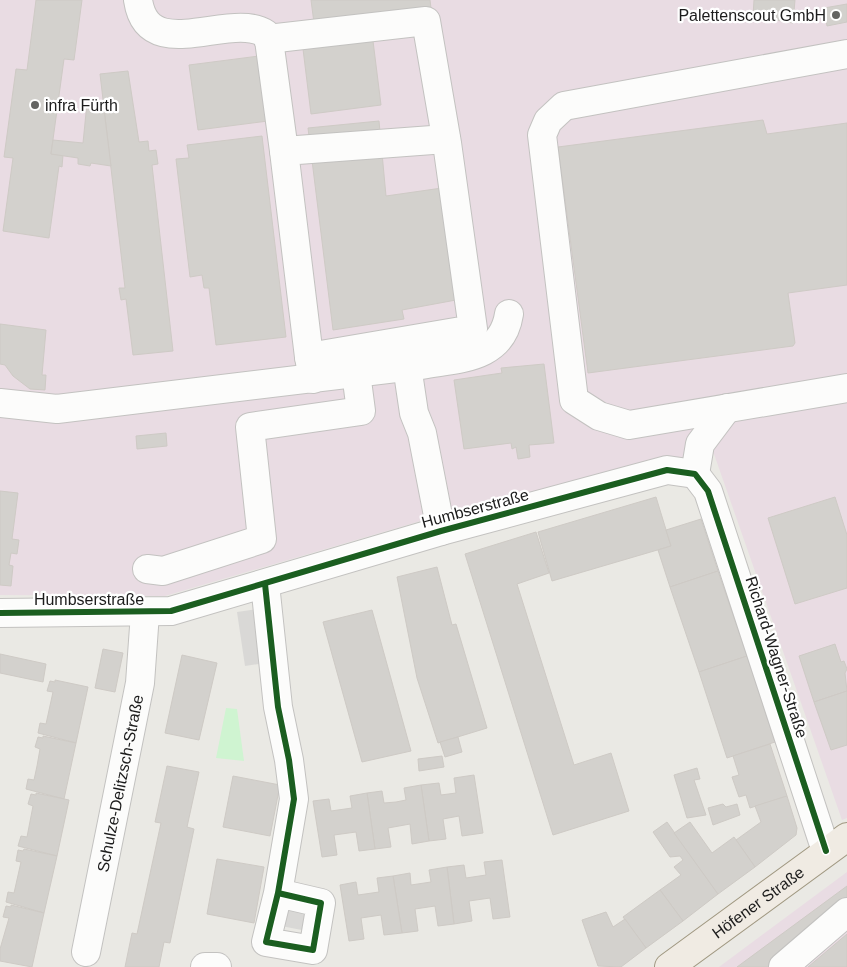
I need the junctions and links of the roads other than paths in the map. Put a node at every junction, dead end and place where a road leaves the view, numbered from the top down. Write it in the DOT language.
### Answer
graph roads {
  1 [pos="138,0"];
  2 [pos="268,39"];
  3 [pos="847,54"];
  4 [pos="446,139"];
  5 [pos="284,151"];
  6 [pos="509,314"];
  7 [pos="414,366"];
  8 [pos="311,368"];
  9 [pos="356,373"];
  10 [pos="847,388"];
  11 [pos="0,403"];
  12 [pos="727,408"];
  13 [pos="695,474"];
  14 [pos="441,531"];
  15 [pos="147,569"];
  16 [pos="265,584"];
  17 [pos="0,613"];
  18 [pos="145,613"];
  19 [pos="837,844"];
  20 [pos="278,893"];
  21 [pos="847,912"];
  22 [pos="86,952"];
  23 [pos="204,967"];
  24 [pos="217,967"];
  25 [pos="668,967"];
  26 [pos="783,967"];
  1 -- 2 [label="street"];
  2 -- 4 [label="street"];
  2 -- 5 [label="street"];
  3 -- 12 [label="street"];
  4 -- 5 [label="street"];
  4 -- 8 [label="street"];
  5 -- 8 [label="street"];
  6 -- 7 [label="street"];
  7 -- 9 [label="street"];
  7 -- 14 [label="street"];
  8 -- 9 [label="street"];
  8 -- 11 [label="street"];
  9 -- 15 [label="street"];
  10 -- 12 [label="street"];
  12 -- 13 [label="street"];
  13 -- 14 [label="street, Humbserstraße"];
  13 -- 19 [label="street, Richard-Wagner-Straße"];
  14 -- 16 [label="street, Humbserstraße"];
  16 -- 18 [label="street, Humbserstraße"];
  16 -- 20 [label="street"];
  17 -- 18 [label="street, Humbserstraße"];
  18 -- 22 [label="street, Schulze-Delitzsch-Straße"];
  19 -- 25 [label="main road, Höfener Straße"];
  21 -- 26 [label="street"];
  23 -- 24 [label="street"];
}
